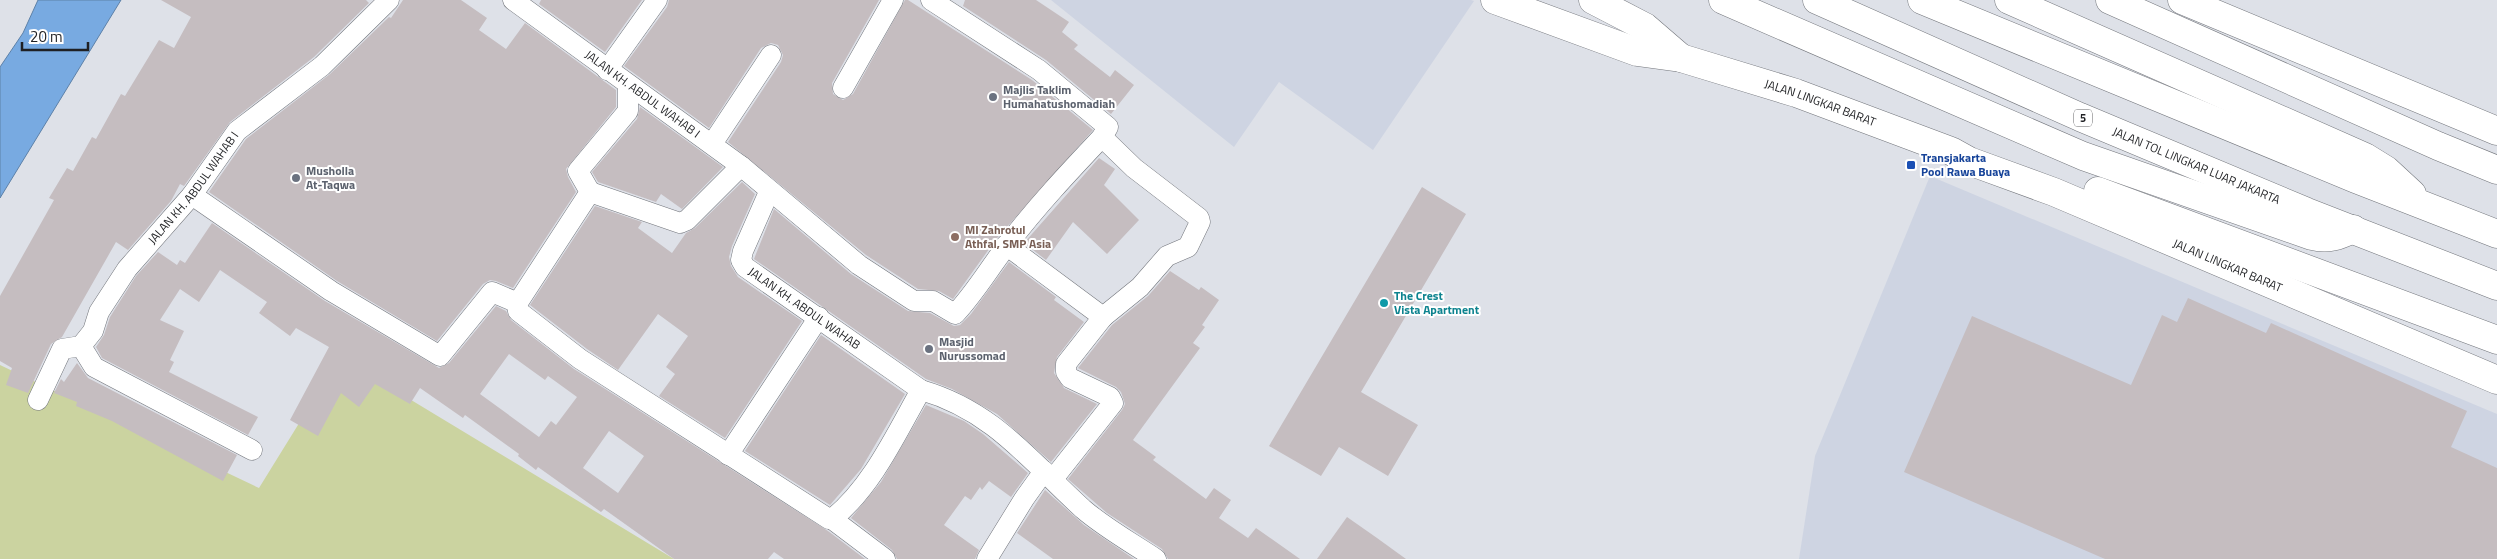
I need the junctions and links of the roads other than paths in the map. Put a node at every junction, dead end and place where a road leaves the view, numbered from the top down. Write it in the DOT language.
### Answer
graph roads {
  1 [pos="389,0"];
  2 [pos="513,0"];
  3 [pos="656,0"];
  4 [pos="893,0"];
  5 [pos="931,0"];
  6 [pos="1495,0"];
  7 [pos="1593,0"];
  8 [pos="1723,0"];
  9 [pos="1817,0"];
  10 [pos="1922,0"];
  11 [pos="2009,0"];
  12 [pos="2110,0"];
  13 [pos="2182,0"];
  14 [pos="771,55"];
  15 [pos="1681,58"];
  16 [pos="607,70"];
  17 [pos="628,85"];
  18 [pos="843,88"];
  19 [pos="2497,131"];
  20 [pos="1102,137"];
  21 [pos="712,144"];
  22 [pos="1958,154"];
  23 [pos="741,166"];
  24 [pos="2497,170"];
  25 [pos="590,192"];
  26 [pos="769,192"];
  27 [pos="192,195"];
  28 [pos="2425,206"];
  29 [pos="2352,229"];
  30 [pos="2497,234"];
  31 [pos="1006,245"];
  32 [pos="2497,286"];
  33 [pos="518,303"];
  34 [pos="1103,316"];
  35 [pos="820,317"];
  36 [pos="2497,340"];
  37 [pos="81,346"];
  38 [pos="2497,380"];
  39 [pos="921,390"];
  40 [pos="38,400"];
  41 [pos="252,450"];
  42 [pos="728,455"];
  43 [pos="1048,475"];
  44 [pos="832,520"];
  45 [pos="885,559"];
  46 [pos="987,559"];
  47 [pos="1156,559"];
  1 -- 27 [label="street, JALAN KH. ABDUL WAHAB I"];
  2 -- 16 [label="street, JALAN KH. ABDUL WAHAB I"];
  3 -- 16 [label="street"];
  4 -- 18 [label="street"];
  5 -- 20 [label="street"];
  6 -- 15 [label="main road, JALAN LINGKAR BARAT"];
  7 -- 15 [label="main road, JALAN LINGKAR BARAT"];
  8 -- 29 [label="main road"];
  9 -- 29 [label="main road, JALAN TOL LINGKAR LUAR JAKARTA / 5"];
  10 -- 28 [label="main road"];
  11 -- 28 [label="main road"];
  12 -- 24 [label="main road"];
  13 -- 19 [label="main road"];
  14 -- 21 [label="street"];
  15 -- 22 [label="main road, JALAN LINGKAR BARAT"];
  16 -- 17 [label="street, JALAN KH. ABDUL WAHAB I"];
  17 -- 21 [label="street, JALAN KH. ABDUL WAHAB I"];
  17 -- 25 [label="street"];
  20 -- 31 [label="street"];
  20 -- 34 [label="street"];
  21 -- 23 [label="street, JALAN KH. ABDUL WAHAB I"];
  22 -- 36 [label="main road, JALAN LINGKAR BARAT"];
  22 -- 38 [label="main road, JALAN LINGKAR BARAT"];
  23 -- 25 [label="street"];
  23 -- 26 [label="street, JALAN KH. ABDUL WAHAB I"];
  25 -- 33 [label="street"];
  26 -- 31 [label="street"];
  26 -- 35 [label="street, JALAN KH. ABDUL WAHAB"];
  27 -- 33 [label="street"];
  27 -- 37 [label="street, JALAN KH. ABDUL WAHAB I"];
  28 -- 30 [label="main road"];
  29 -- 32 [label="main road, JALAN TOL LINGKAR LUAR JAKARTA / 5"];
  31 -- 34 [label="street"];
  33 -- 42 [label="street"];
  34 -- 43 [label="street"];
  35 -- 39 [label="street, JALAN KH. ABDUL WAHAB"];
  35 -- 42 [label="street"];
  37 -- 40 [label="street"];
  37 -- 41 [label="street"];
  39 -- 43 [label="street, JALAN KH. ABDUL WAHAB"];
  39 -- 44 [label="street"];
  42 -- 44 [label="street"];
  43 -- 46 [label="street"];
  43 -- 47 [label="street, JALAN KH. ABDUL WAHAB"];
  44 -- 45 [label="street"];
}
